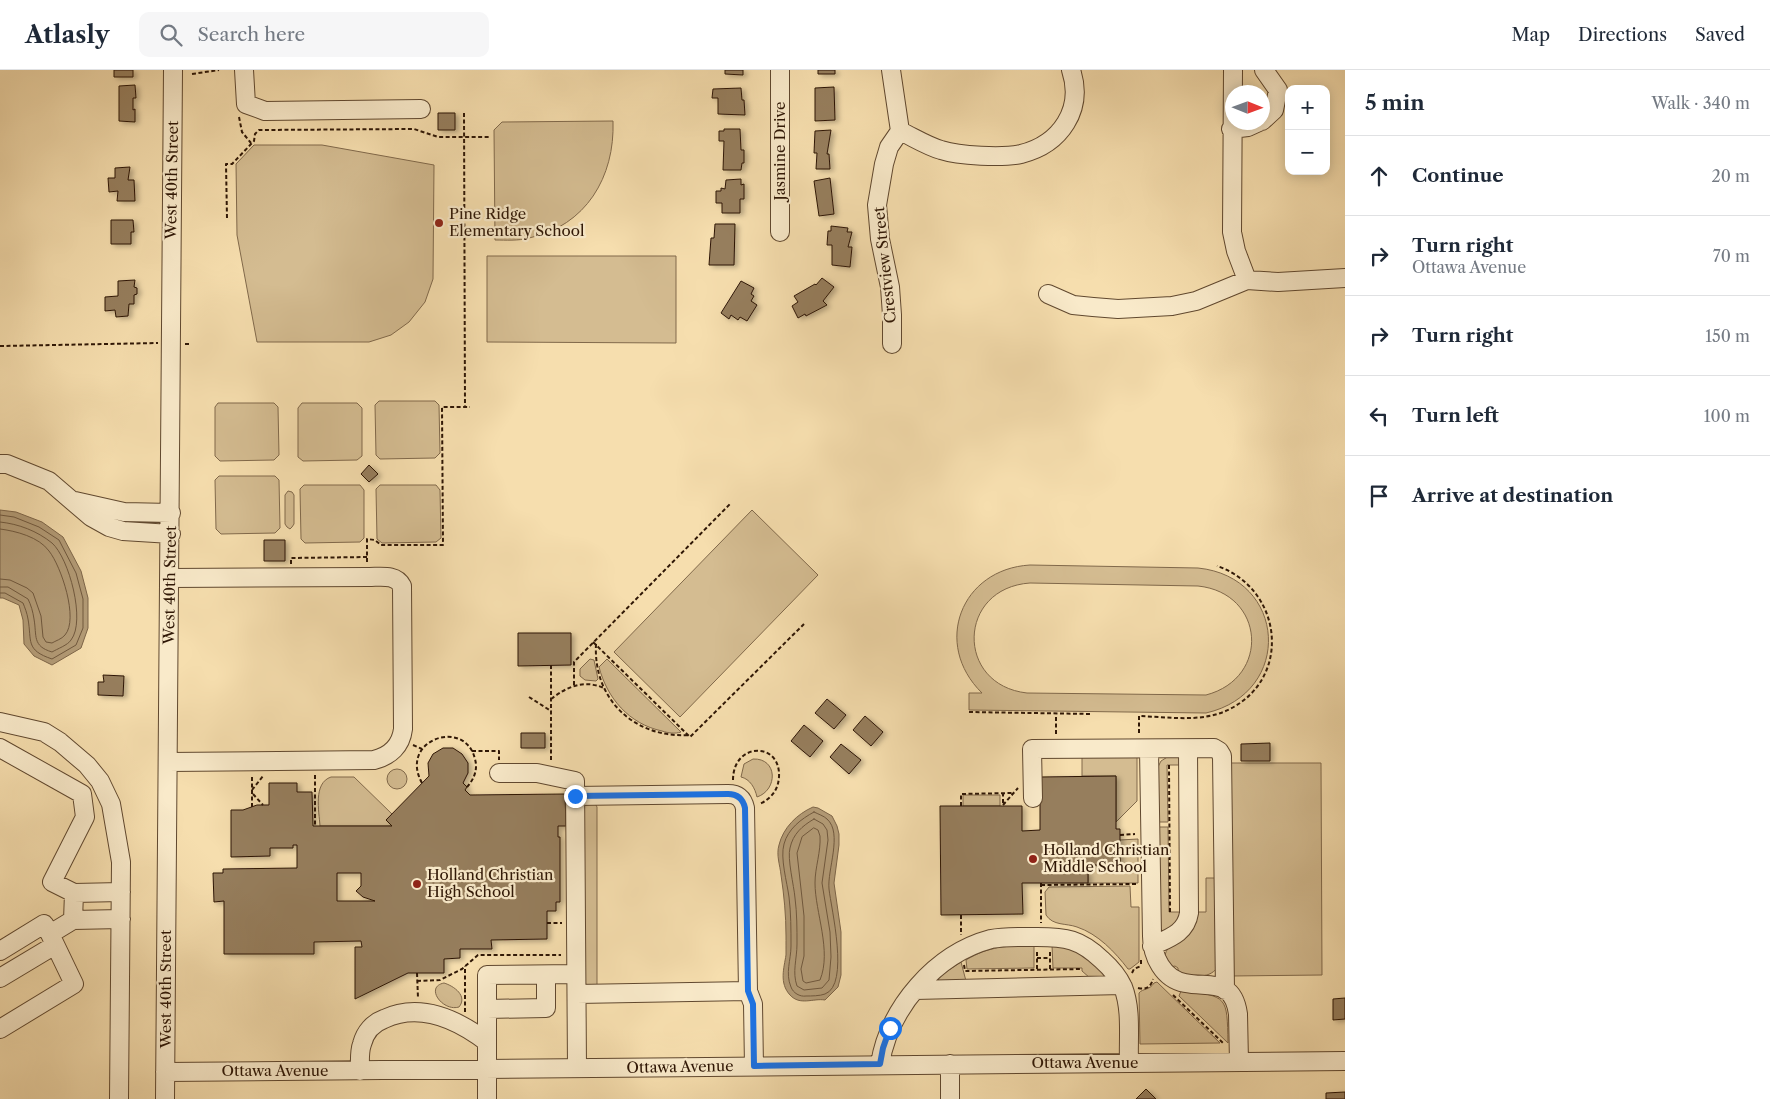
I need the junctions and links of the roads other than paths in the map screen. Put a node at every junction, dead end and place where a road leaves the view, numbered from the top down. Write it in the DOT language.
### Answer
graph roads {
  1 [pos="173,70"];
  2 [pos="244,70"];
  3 [pos="780,70"];
  4 [pos="891,70"];
  5 [pos="1071,70"];
  6 [pos="1233,70"];
  7 [pos="1264,70"];
  8 [pos="1232,85"];
  9 [pos="421,109"];
  10 [pos="1270,114"];
  11 [pos="1231,130"];
  12 [pos="900,131"];
  13 [pos="780,232"];
  14 [pos="1345,278"];
  15 [pos="1247,280"];
  16 [pos="1048,294"];
  17 [pos="892,344"];
  18 [pos="0,464"];
  19 [pos="72,500"];
  20 [pos="171,513"];
  21 [pos="171,534"];
  22 [pos="170,578"];
  23 [pos="2,722"];
  24 [pos="0,742"];
  25 [pos="1144,744"];
  26 [pos="0,748"];
  27 [pos="1188,749"];
  28 [pos="168,762"];
  29 [pos="499,773"];
  30 [pos="575,796"];
  31 [pos="1032,798"];
  32 [pos="121,892"];
  33 [pos="74,893"];
  34 [pos="120,918"];
  35 [pos="73,920"];
  36 [pos="52,939"];
  37 [pos="1152,946"];
  38 [pos="0,951"];
  39 [pos="576,974"];
  40 [pos="546,975"];
  41 [pos="0,978"];
  42 [pos="1129,982"];
  43 [pos="915,990"];
  44 [pos="1225,990"];
  45 [pos="748,991"];
  46 [pos="576,994"];
  47 [pos="487,1009"];
  48 [pos="0,1029"];
  49 [pos="487,1042"];
  50 [pos="1345,1061"];
  51 [pos="1238,1062"];
  52 [pos="1129,1063"];
  53 [pos="880,1064"];
  54 [pos="950,1064"];
  55 [pos="754,1066"];
  56 [pos="577,1068"];
  57 [pos="488,1069"];
  58 [pos="360,1071"];
  59 [pos="165,1072"];
  60 [pos="118,1099"];
  61 [pos="165,1099"];
  62 [pos="487,1099"];
  63 [pos="950,1099"];
  1 -- 20 [label="street, West 40th Street"];
  2 -- 9 [label="street"];
  3 -- 13 [label="street, Jasmine Drive"];
  4 -- 12 [label="street"];
  5 -- 12 [label="street"];
  6 -- 8 [label="street"];
  7 -- 10 [label="street"];
  11 -- 15 [label="street"];
  12 -- 17 [label="street, Crestview Street"];
  14 -- 15 [label="street"];
  15 -- 16 [label="street"];
  18 -- 19 [label="street"];
  19 -- 20 [label="street"];
  19 -- 21 [label="street"];
  20 -- 21 [label="street, West 40th Street"];
  21 -- 22 [label="street, West 40th Street"];
  22 -- 28 [label="street, West 40th Street"];
  22 -- 28 [label="street"];
  23 -- 24 [label="street"];
  23 -- 32 [label="street"];
  25 -- 27 [label="street"];
  25 -- 31 [label="street"];
  25 -- 37 [label="street"];
  26 -- 33 [label="street"];
  27 -- 37 [label="street"];
  27 -- 44 [label="street"];
  28 -- 59 [label="street, West 40th Street"];
  29 -- 30 [label="street"];
  30 -- 39 [label="street"];
  30 -- 45 [label="street"];
  32 -- 33 [label="street"];
  32 -- 34 [label="street"];
  33 -- 35 [label="street"];
  34 -- 35 [label="street"];
  34 -- 60 [label="street"];
  35 -- 36 [label="street"];
  36 -- 38 [label="street"];
  36 -- 41 [label="street"];
  36 -- 48 [label="street"];
  37 -- 44 [label="street"];
  39 -- 40 [label="street"];
  39 -- 46 [label="street"];
  40 -- 47 [label="street"];
  40 -- 47 [label="street"];
  42 -- 43 [label="street"];
  42 -- 43 [label="street"];
  42 -- 52 [label="street"];
  43 -- 53 [label="street"];
  44 -- 51 [label="street"];
  45 -- 46 [label="street"];
  45 -- 55 [label="street"];
  46 -- 56 [label="street"];
  47 -- 49 [label="street"];
  49 -- 57 [label="street"];
  49 -- 58 [label="street"];
  50 -- 51 [label="street, Ottawa Avenue"];
  51 -- 52 [label="street, Ottawa Avenue"];
  52 -- 54 [label="street, Ottawa Avenue"];
  53 -- 54 [label="street, Ottawa Avenue"];
  53 -- 55 [label="street, Ottawa Avenue"];
  54 -- 63 [label="street"];
  55 -- 56 [label="street, Ottawa Avenue"];
  56 -- 57 [label="street, Ottawa Avenue"];
  57 -- 58 [label="street, Ottawa Avenue"];
  57 -- 62 [label="street"];
  58 -- 59 [label="street, Ottawa Avenue"];
  59 -- 61 [label="street, West 40th Street"];
}
